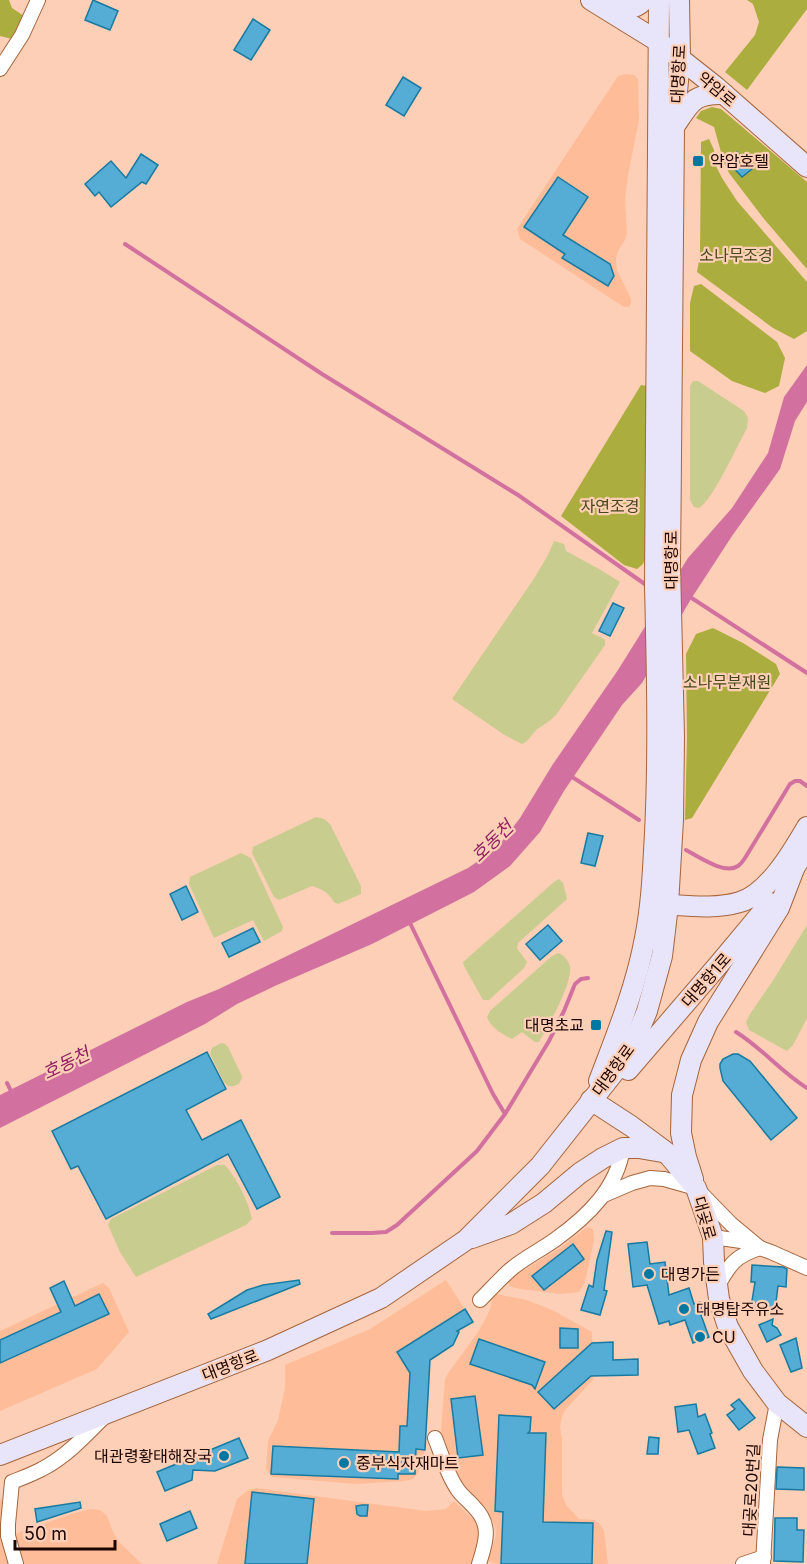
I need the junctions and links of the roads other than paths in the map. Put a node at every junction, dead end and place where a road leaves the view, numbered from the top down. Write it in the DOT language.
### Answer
graph roads {
  1 [pos="38,0"];
  2 [pos="592,0"];
  3 [pos="644,0"];
  4 [pos="659,0"];
  5 [pos="679,0"];
  6 [pos="659,42"];
  7 [pos="680,58"];
  8 [pos="0,69"];
  9 [pos="724,94"];
  10 [pos="674,126"];
  11 [pos="807,167"];
  12 [pos="807,827"];
  13 [pos="807,848"];
  14 [pos="794,869"];
  15 [pos="659,904"];
  16 [pos="591,1100"];
  17 [pos="623,1148"];
  18 [pos="666,1152"];
  19 [pos="696,1188"];
  20 [pos="604,1195"];
  21 [pos="713,1237"];
  22 [pos="466,1240"];
  23 [pos="760,1248"];
  24 [pos="807,1268"];
  25 [pos="717,1287"];
  26 [pos="480,1300"];
  27 [pos="777,1403"];
  28 [pos="107,1413"];
  29 [pos="807,1427"];
  30 [pos="435,1438"];
  31 [pos="0,1455"];
  32 [pos="764,1560"];
  33 [pos="16,1564"];
  34 [pos="479,1564"];
  35 [pos="743,1564"];
  1 -- 8 [label="street"];
  2 -- 3 [label="main road"];
  2 -- 6 [label="main road, 약암로"];
  4 -- 6 [label="main road, 대명항로"];
  5 -- 7 [label="main road, 대명항로"];
  6 -- 7 [label="main road, 약암로"];
  6 -- 15 [label="main road, 대명항로"];
  7 -- 9 [label="main road, 약암로"];
  7 -- 10 [label="main road, 대명항로"];
  9 -- 10 [label="main road"];
  9 -- 11 [label="main road, 약암로"];
  10 -- 15 [label="main road, 대명항로"];
  12 -- 15 [label="main road"];
  13 -- 14 [label="main road, 대명항1로"];
  14 -- 16 [label="main road, 대명항1로"];
  14 -- 19 [label="main road"];
  15 -- 16 [label="main road, 대명항로"];
  16 -- 18 [label="main road, 대곶로"];
  16 -- 22 [label="main road, 대명항로"];
  17 -- 18 [label="main road"];
  17 -- 20 [label="street"];
  17 -- 22 [label="main road"];
  18 -- 19 [label="main road, 대곶로"];
  19 -- 20 [label="street"];
  19 -- 21 [label="main road, 대곶로"];
  19 -- 23 [label="street"];
  20 -- 26 [label="street"];
  21 -- 23 [label="street"];
  21 -- 25 [label="main road, 대곶로"];
  22 -- 28 [label="main road, 대명항로"];
  23 -- 24 [label="street"];
  23 -- 25 [label="street"];
  25 -- 27 [label="main road, 대곶로"];
  27 -- 29 [label="main road, 대곶로"];
  27 -- 32 [label="street, 대곶로20번길"];
  28 -- 31 [label="main road, 대명항로"];
  28 -- 33 [label="street, 대명항로"];
  30 -- 34 [label="street"];
  32 -- 35 [label="street, 대곶로20번길"];
}
